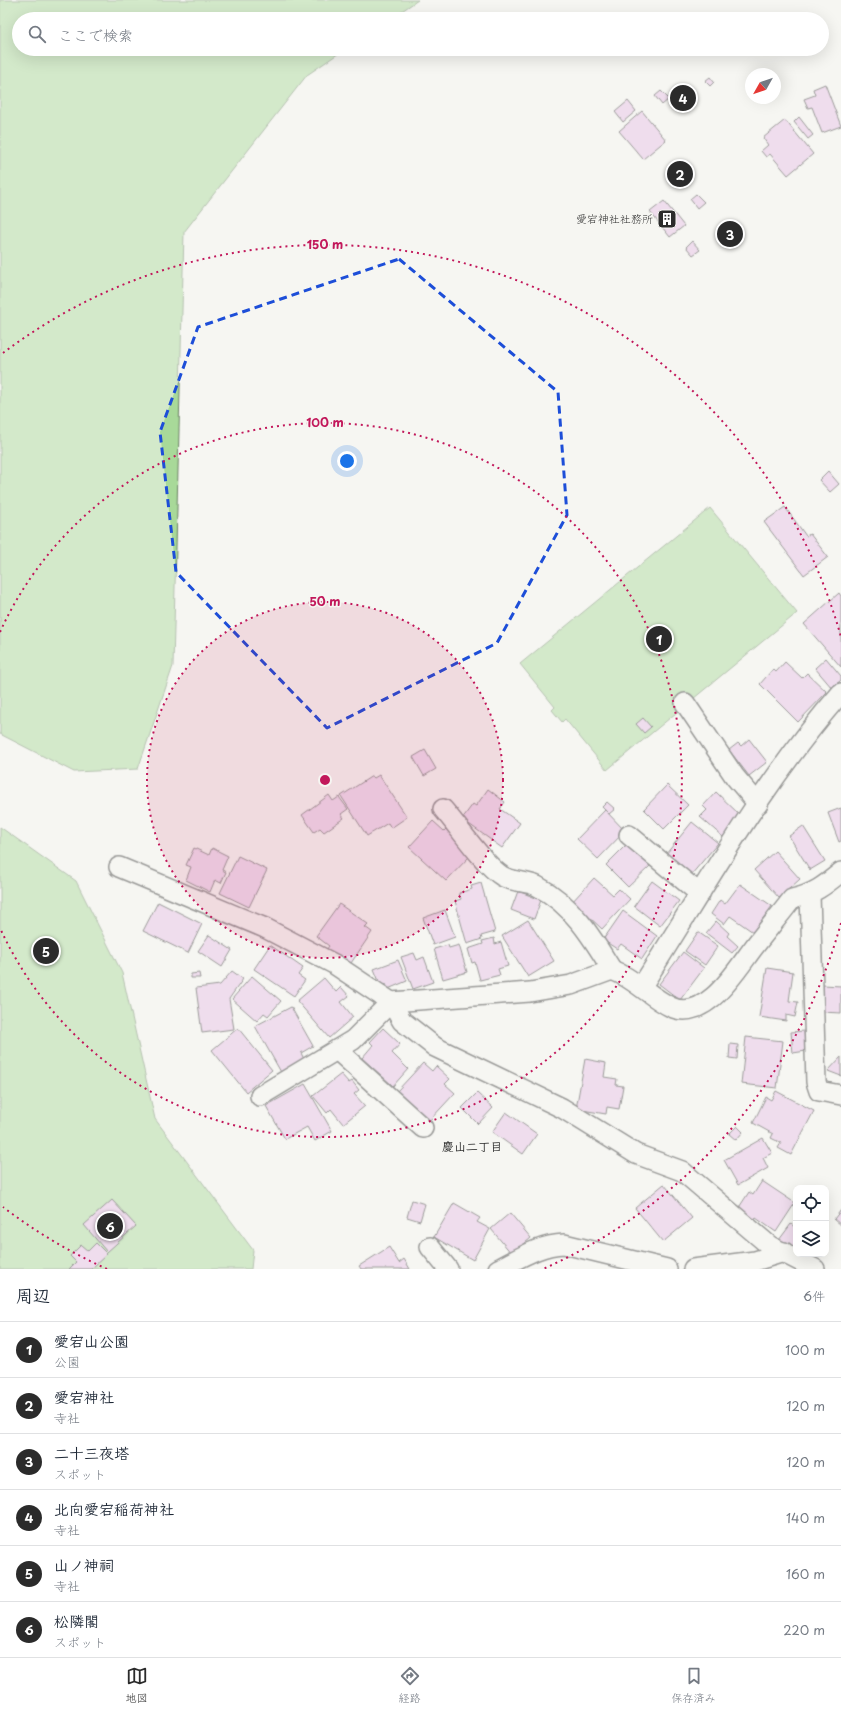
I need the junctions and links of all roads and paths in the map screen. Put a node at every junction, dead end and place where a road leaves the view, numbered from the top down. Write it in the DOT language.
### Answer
graph roads {
  1 [pos="841,693"];
  2 [pos="685,704"];
  3 [pos="758,804"];
  4 [pos="443,809"];
  5 [pos="629,835"];
  6 [pos="119,867"];
  7 [pos="841,872"];
  8 [pos="700,894"];
  9 [pos="810,895"];
  10 [pos="612,970"];
  11 [pos="642,986"];
  12 [pos="390,1002"];
  13 [pos="337,1050"];
  14 [pos="841,1095"];
  15 [pos="260,1096"];
  16 [pos="423,1128"];
  17 [pos="430,1247"];
  18 [pos="784,1252"];
  19 [pos="448,1269"];
  20 [pos="498,1269"];
  21 [pos="667,1269"];
  22 [pos="693,1269"];
  23 [pos="815,1269"];
  1 -- 3 [label="street"];
  2 -- 3 [label="street"];
  3 -- 8 [label="street"];
  4 -- 10 [label="street"];
  5 -- 8 [label="street"];
  6 -- 12 [label="street"];
  7 -- 9 [label="street"];
  8 -- 11 [label="street"];
  9 -- 11 [label="street"];
  9 -- 14 [label="street"];
  10 -- 11 [label="street"];
  10 -- 12 [label="street"];
  12 -- 13 [label="street"];
  12 -- 18 [label="street"];
  13 -- 15 [label="street"];
  13 -- 16 [label="street"];
  17 -- 19 [label="street"];
  18 -- 22 [label="street"];
  18 -- 23 [label="street"];
  20 -- 21 [label="street"];
}
